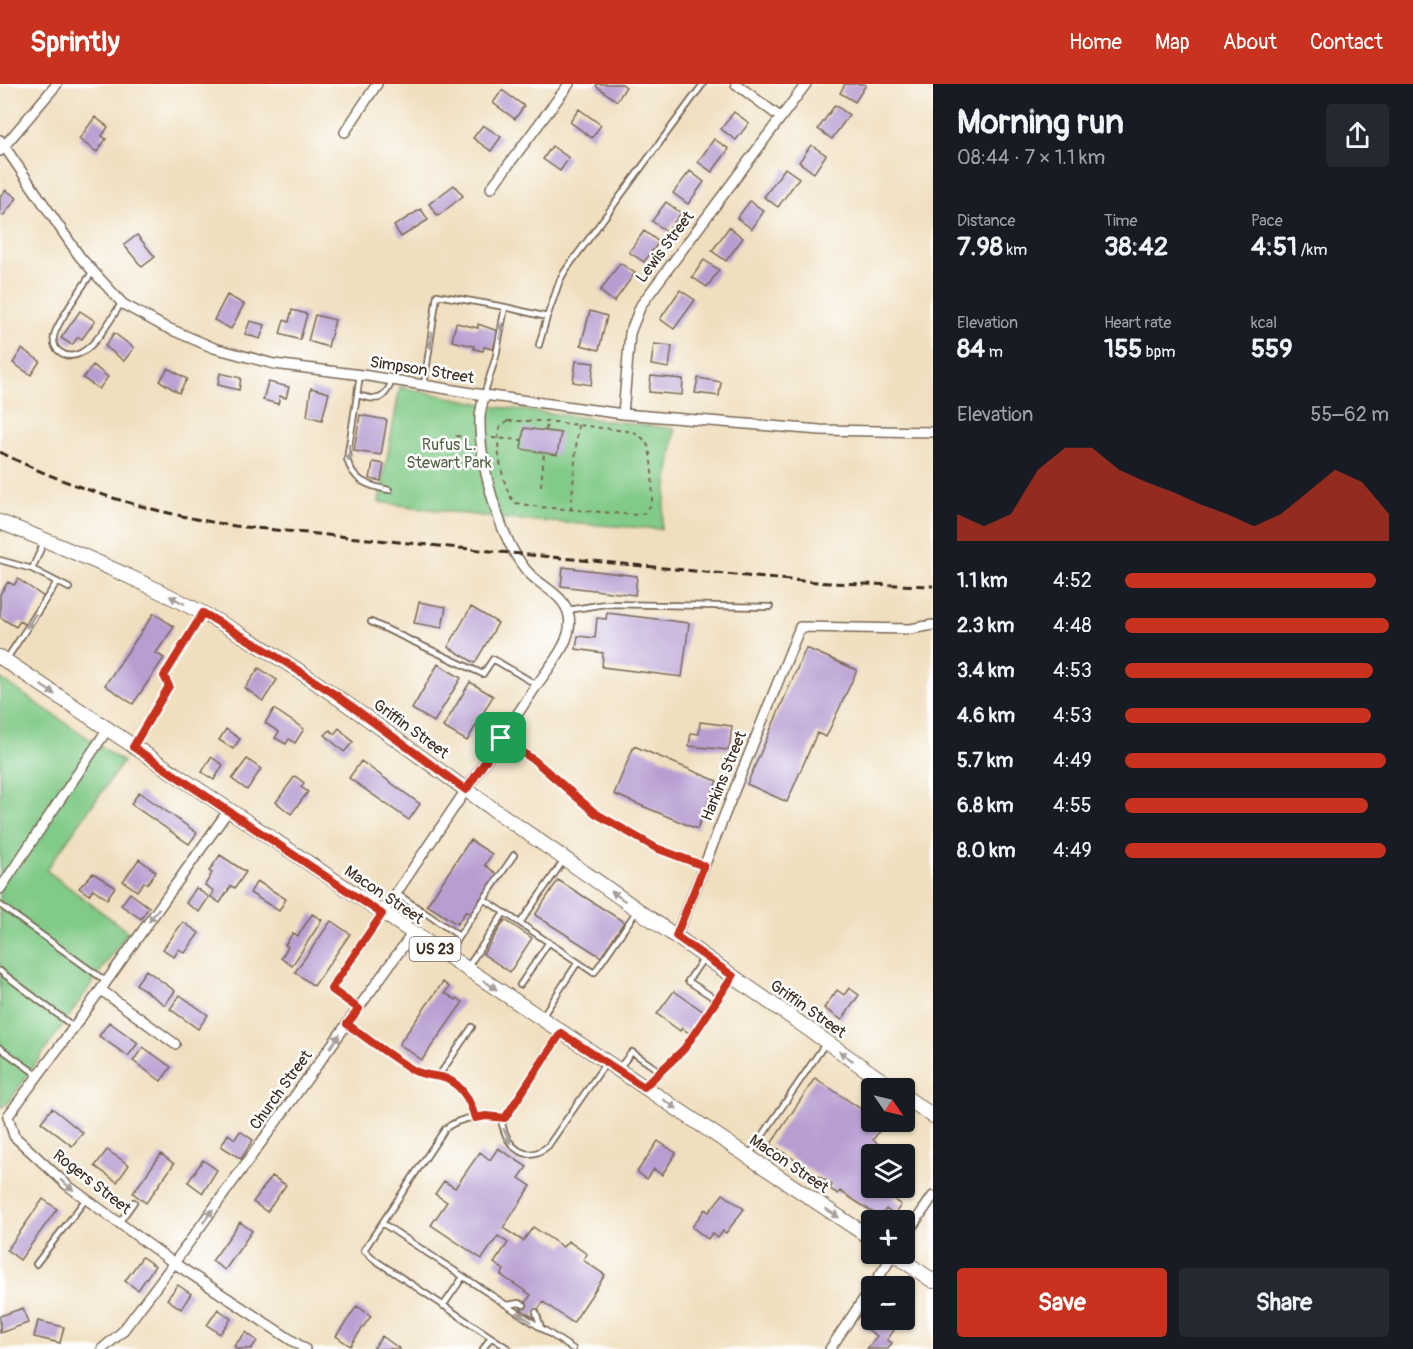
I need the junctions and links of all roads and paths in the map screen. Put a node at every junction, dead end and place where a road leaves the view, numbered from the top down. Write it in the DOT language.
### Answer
graph roads {
  1 [pos="57,84"];
  2 [pos="377,84"];
  3 [pos="569,84"];
  4 [pos="704,84"];
  5 [pos="736,84"];
  6 [pos="806,84"];
  7 [pos="780,117"];
  8 [pos="345,132"];
  9 [pos="2,145"];
  10 [pos="491,188"];
  11 [pos="93,271"];
  12 [pos="122,302"];
  13 [pos="505,307"];
  14 [pos="547,317"];
  15 [pos="539,345"];
  16 [pos="360,375"];
  17 [pos="392,380"];
  18 [pos="424,386"];
  19 [pos="357,395"];
  20 [pos="484,395"];
  21 [pos="623,414"];
  22 [pos="547,421"];
  23 [pos="578,424"];
  24 [pos="546,430"];
  25 [pos="933,432"];
  26 [pos="456,436"];
  27 [pos="464,437"];
  28 [pos="488,438"];
  29 [pos="498,438"];
  30 [pos="522,440"];
  31 [pos="544,453"];
  32 [pos="541,486"];
  33 [pos="389,490"];
  34 [pos="571,510"];
  35 [pos="0,522"];
  36 [pos="45,540"];
  37 [pos="0,560"];
  38 [pos="32,569"];
  39 [pos="57,582"];
  40 [pos="69,588"];
  41 [pos="770,607"];
  42 [pos="568,610"];
  43 [pos="203,613"];
  44 [pos="371,621"];
  45 [pos="933,625"];
  46 [pos="3,659"];
  47 [pos="537,685"];
  48 [pos="107,730"];
  49 [pos="501,738"];
  50 [pos="133,747"];
  51 [pos="466,790"];
  52 [pos="228,811"];
  53 [pos="514,855"];
  54 [pos="565,859"];
  55 [pos="704,866"];
  56 [pos="0,889"];
  57 [pos="396,893"];
  58 [pos="484,899"];
  59 [pos="0,905"];
  60 [pos="637,909"];
  61 [pos="504,913"];
  62 [pos="382,914"];
  63 [pos="520,923"];
  64 [pos="412,934"];
  65 [pos="459,936"];
  66 [pos="676,936"];
  67 [pos="549,942"];
  68 [pos="447,957"];
  69 [pos="705,957"];
  70 [pos="578,962"];
  71 [pos="0,970"];
  72 [pos="466,970"];
  73 [pos="733,976"];
  74 [pos="520,985"];
  75 [pos="104,986"];
  76 [pos="717,1000"];
  77 [pos="359,1009"];
  78 [pos="540,1019"];
  79 [pos="347,1024"];
  80 [pos="74,1027"];
  81 [pos="472,1027"];
  82 [pos="561,1033"];
  83 [pos="826,1042"];
  84 [pos="176,1044"];
  85 [pos="0,1048"];
  86 [pos="612,1066"];
  87 [pos="661,1072"];
  88 [pos="39,1076"];
  89 [pos="438,1077"];
  90 [pos="878,1078"];
  91 [pos="644,1087"];
  92 [pos="915,1104"];
  93 [pos="933,1116"];
  94 [pos="4,1118"];
  95 [pos="475,1118"];
  96 [pos="505,1118"];
  97 [pos="748,1156"];
  98 [pos="933,1196"];
  99 [pos="86,1199"];
  100 [pos="134,1202"];
  101 [pos="915,1222"];
  102 [pos="119,1223"];
  103 [pos="382,1223"];
  104 [pos="861,1232"];
  105 [pos="174,1263"];
  106 [pos="36,1264"];
  107 [pos="887,1264"];
  108 [pos="908,1264"];
  109 [pos="463,1276"];
  110 [pos="933,1281"];
  111 [pos="507,1305"];
  112 [pos="524,1305"];
  113 [pos="443,1306"];
  114 [pos="536,1312"];
  115 [pos="541,1328"];
  116 [pos="491,1337"];
  117 [pos="102,1349"];
  118 [pos="305,1349"];
  119 [pos="483,1349"];
  120 [pos="509,1349"];
  121 [pos="573,1349"];
  122 [pos="830,1349"];
  1 -- 9 [label="street"];
  2 -- 8 [label="street"];
  3 -- 10 [label="street"];
  4 -- 14 [label="lane"];
  5 -- 7 [label="street"];
  6 -- 7 [label="street, Lewis Street"];
  7 -- 21 [label="street, Lewis Street"];
  9 -- 11 [label="street, Simpson Street"];
  11 -- 12 [label="street, Simpson Street"];
  11 -- 12 [label="lane"];
  12 -- 16 [label="street, Simpson Street"];
  13 -- 14 [label="lane"];
  13 -- 18 [label="lane, one-way"];
  20 -- 13 [label="lane, one-way"];
  14 -- 15 [label="lane"];
  16 -- 17 [label="street, Simpson Street"];
  16 -- 19 [label="lane"];
  17 -- 18 [label="street, Simpson Street"];
  17 -- 19 [label="lane"];
  18 -- 20 [label="street, Simpson Street"];
  19 -- 33 [label="lane, one-way"];
  20 -- 21 [label="street, Simpson Street"];
  20 -- 42 [label="street"];
  21 -- 25 [label="street, Simpson Street"];
  22 -- 23 [label="path"];
  22 -- 24 [label="path"];
  22 -- 29 [label="path"];
  23 -- 34 [label="path"];
  23 -- 34 [label="path"];
  26 -- 27 [label="path"];
  28 -- 29 [label="path"];
  29 -- 30 [label="path"];
  29 -- 34 [label="path"];
  31 -- 32 [label="path"];
  35 -- 36 [label="main road, Griffin Street"];
  36 -- 38 [label="lane"];
  43 -- 36 [label="main road, Griffin Street, one-way"];
  37 -- 38 [label="lane"];
  38 -- 39 [label="lane"];
  39 -- 40 [label="lane"];
  39 -- 46 [label="lane, one-way"];
  41 -- 42 [label="lane"];
  42 -- 47 [label="street"];
  43 -- 50 [label="lane"];
  43 -- 51 [label="main road, Griffin Street"];
  44 -- 47 [label="lane"];
  45 -- 55 [label="street, Harkins Street"];
  46 -- 48 [label="main road, Macon Street / US 23, one-way"];
  47 -- 49 [label="street"];
  48 -- 50 [label="main road, Macon Street / US 23"];
  48 -- 56 [label="street"];
  49 -- 51 [label="street"];
  49 -- 55 [label="lane"];
  50 -- 52 [label="main road, Macon Street / US 23"];
  51 -- 54 [label="main road, Griffin Street"];
  51 -- 57 [label="street"];
  52 -- 62 [label="main road, Macon Street / US 23"];
  52 -- 75 [label="street, Rogers Street, one-way"];
  53 -- 58 [label="lane"];
  60 -- 54 [label="main road, Griffin Street, one-way"];
  54 -- 63 [label="lane"];
  55 -- 66 [label="street, Harkins Street"];
  57 -- 62 [label="street"];
  57 -- 65 [label="lane"];
  58 -- 61 [label="lane"];
  58 -- 65 [label="lane"];
  59 -- 75 [label="lane"];
  60 -- 66 [label="main road, Griffin Street"];
  60 -- 70 [label="lane"];
  61 -- 63 [label="lane"];
  61 -- 72 [label="lane"];
  62 -- 64 [label="main road, Macon Street / US 23"];
  62 -- 77 [label="lane"];
  63 -- 67 [label="lane"];
  64 -- 68 [label="main road, Macon Street / US 23"];
  64 -- 77 [label="street, Church Street"];
  65 -- 68 [label="lane"];
  66 -- 69 [label="main road, Griffin Street"];
  67 -- 70 [label="lane"];
  67 -- 74 [label="lane"];
  68 -- 72 [label="main road, Macon Street / US 23"];
  69 -- 73 [label="main road, Griffin Street"];
  69 -- 76 [label="lane"];
  70 -- 78 [label="lane"];
  71 -- 80 [label="lane"];
  72 -- 78 [label="main road, Macon Street / US 23, one-way"];
  73 -- 76 [label="lane"];
  73 -- 83 [label="main road, Griffin Street"];
  75 -- 80 [label="street, Rogers Street"];
  75 -- 84 [label="street"];
  76 -- 87 [label="lane"];
  77 -- 79 [label="street, Church Street"];
  78 -- 82 [label="main road, Macon Street / US 23"];
  79 -- 89 [label="lane"];
  105 -- 79 [label="street, Church Street, one-way"];
  80 -- 88 [label="street, Rogers Street"];
  81 -- 89 [label="lane"];
  82 -- 86 [label="main road, Macon Street / US 23"];
  82 -- 96 [label="lane"];
  90 -- 83 [label="main road, Griffin Street, one-way"];
  83 -- 97 [label="lane"];
  85 -- 88 [label="lane"];
  86 -- 87 [label="lane"];
  86 -- 91 [label="main road, Macon Street / US 23"];
  96 -- 86 [label="lane, one-way"];
  87 -- 91 [label="lane"];
  88 -- 94 [label="street, Rogers Street"];
  89 -- 95 [label="lane"];
  91 -- 97 [label="main road, Macon Street / US 23, one-way"];
  92 -- 93 [label="main road"];
  94 -- 99 [label="street, Rogers Street, one-way"];
  95 -- 96 [label="lane"];
  95 -- 103 [label="lane"];
  97 -- 104 [label="main road, Macon Street / US 23, one-way"];
  98 -- 101 [label="street"];
  99 -- 102 [label="street, Rogers Street"];
  99 -- 106 [label="lane"];
  100 -- 102 [label="lane"];
  102 -- 105 [label="street, Rogers Street"];
  103 -- 109 [label="lane"];
  103 -- 113 [label="lane"];
  105 -- 117 [label="street, Church Street"];
  105 -- 118 [label="street, Rogers Street"];
  107 -- 122 [label="street"];
  108 -- 110 [label="main road"];
  109 -- 111 [label="lane"];
  109 -- 113 [label="lane"];
  111 -- 112 [label="lane"];
  115 -- 111 [label="lane, one-way"];
  113 -- 116 [label="lane"];
  114 -- 115 [label="lane"];
  115 -- 121 [label="lane"];
  116 -- 119 [label="lane"];
  116 -- 120 [label="lane"];
}
